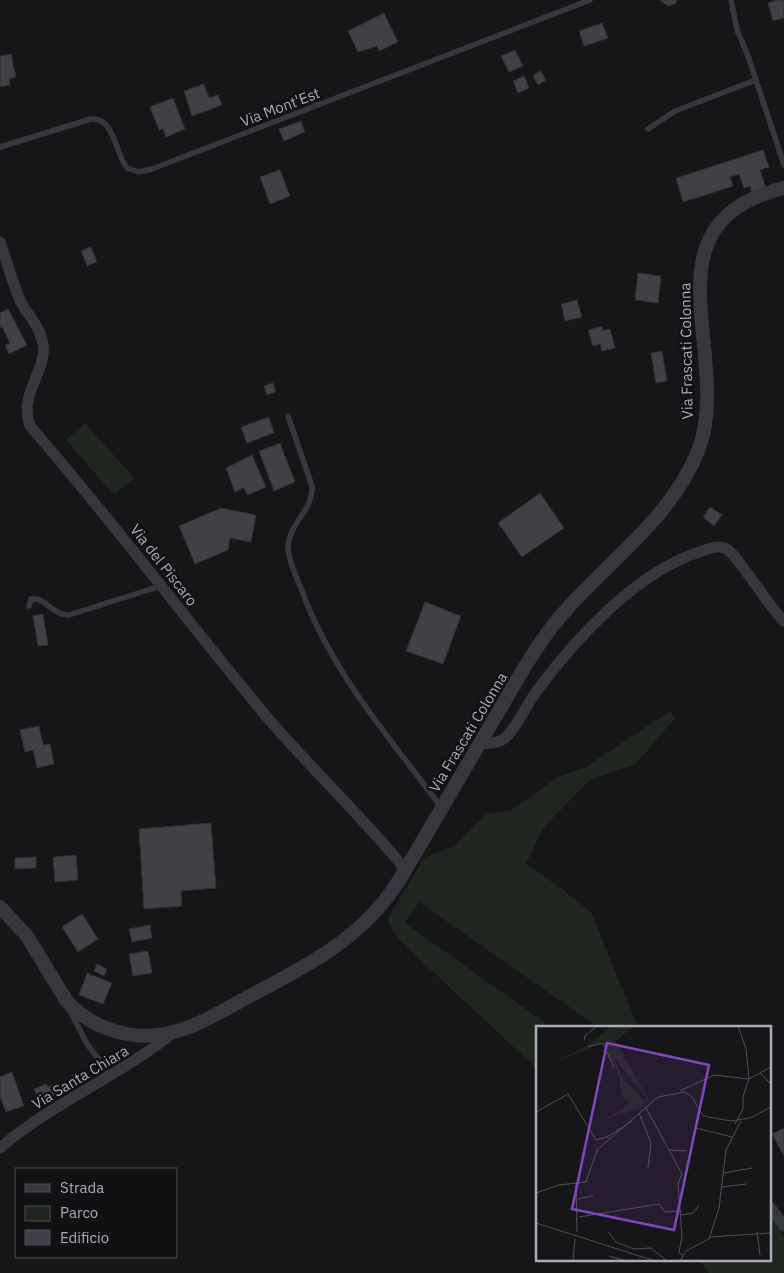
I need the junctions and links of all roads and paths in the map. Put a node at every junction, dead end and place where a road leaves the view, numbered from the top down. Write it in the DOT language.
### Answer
graph roads {
  1 [pos="590,0"];
  2 [pos="730,0"];
  3 [pos="756,80"];
  4 [pos="648,129"];
  5 [pos="0,147"];
  6 [pos="784,165"];
  7 [pos="784,188"];
  8 [pos="0,242"];
  9 [pos="288,416"];
  10 [pos="161,586"];
  11 [pos="29,606"];
  12 [pos="784,622"];
  13 [pos="479,743"];
  14 [pos="441,807"];
  15 [pos="406,869"];
  16 [pos="0,907"];
  17 [pos="64,996"];
  18 [pos="174,1032"];
  19 [pos="112,1075"];
  20 [pos="0,1148"];
  21 [pos="772,1210"];
  22 [pos="784,1226"];
  1 -- 5 [label="lane, Via Mont'Est"];
  2 -- 3 [label="lane"];
  3 -- 4 [label="lane"];
  3 -- 6 [label="lane"];
  7 -- 13 [label="street, Via Frascati Colonna"];
  8 -- 10 [label="street, Via del Piscaro"];
  9 -- 14 [label="lane"];
  10 -- 11 [label="lane"];
  10 -- 15 [label="street, Via del Piscaro"];
  12 -- 13 [label="street"];
  13 -- 14 [label="street, Via Frascati Colonna"];
  14 -- 15 [label="street, Via Frascati Colonna"];
  15 -- 18 [label="street, Via Frascati Colonna"];
  16 -- 17 [label="street, Via Frascati Colonna"];
  17 -- 18 [label="street, Via Frascati Colonna"];
  17 -- 19 [label="lane"];
  18 -- 19 [label="street, Via Santa Chiara"];
  19 -- 20 [label="street, Via Santa Chiara"];
  21 -- 22 [label="street"];
}
